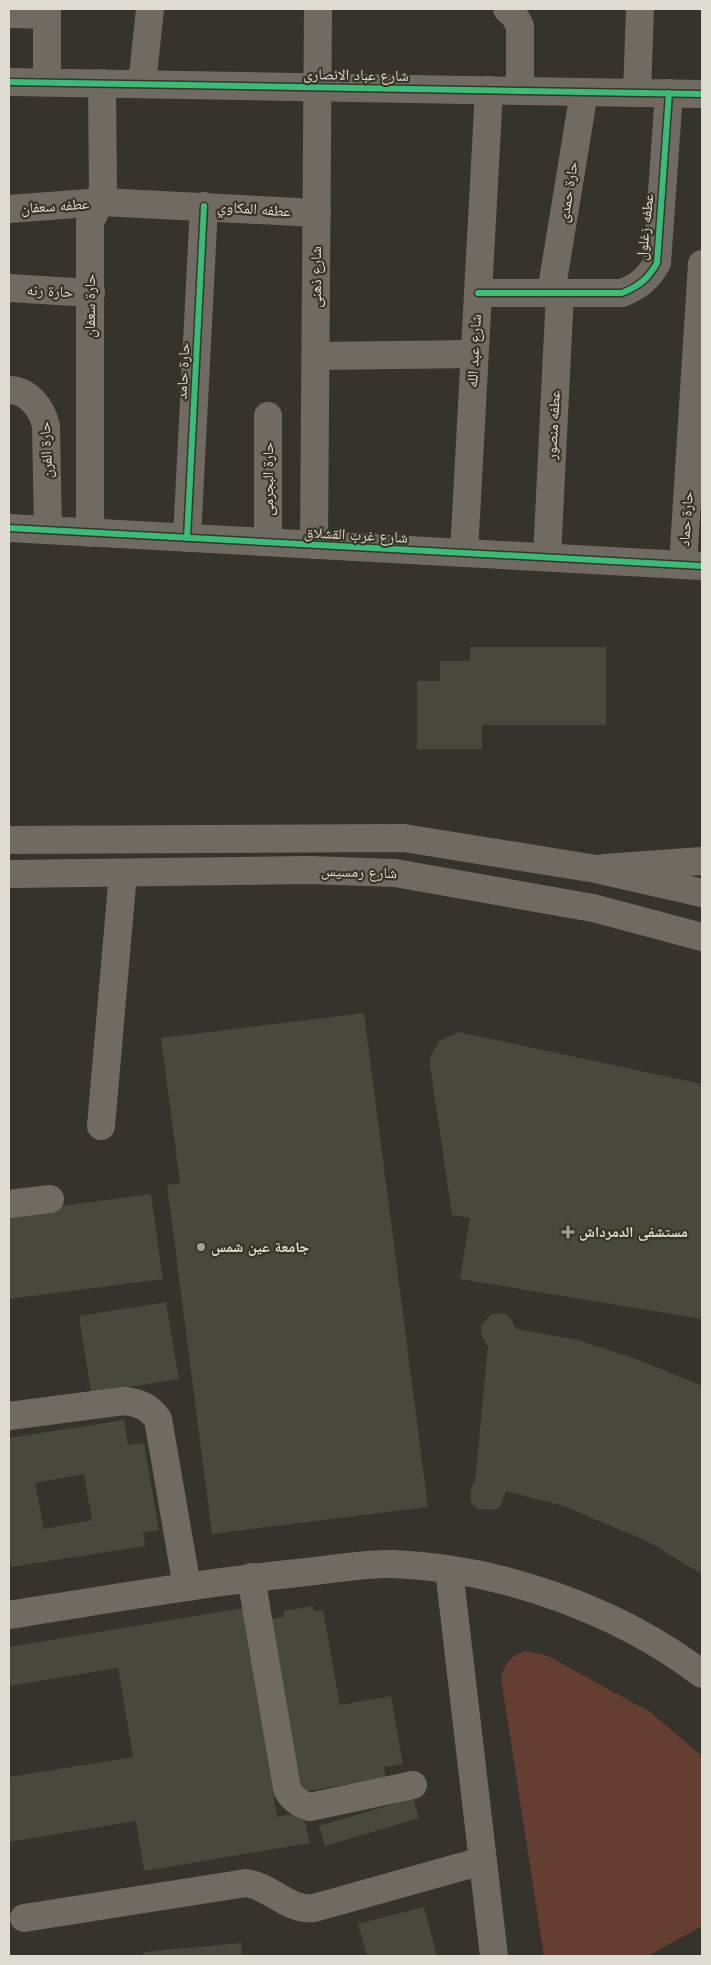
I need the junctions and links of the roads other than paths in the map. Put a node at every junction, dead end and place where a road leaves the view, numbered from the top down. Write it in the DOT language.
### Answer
graph roads {
  1 [pos="150,9"];
  2 [pos="318,9"];
  3 [pos="507,9"];
  4 [pos="640,9"];
  5 [pos="47,12"];
  6 [pos="9,14"];
  7 [pos="9,82"];
  8 [pos="47,82"];
  9 [pos="102,83"];
  10 [pos="142,84"];
  11 [pos="318,87"];
  12 [pos="488,90"];
  13 [pos="520,91"];
  14 [pos="584,92"];
  15 [pos="637,93"];
  16 [pos="669,93"];
  17 [pos="702,94"];
  18 [pos="102,202"];
  19 [pos="204,206"];
  20 [pos="9,209"];
  21 [pos="317,213"];
  22 [pos="702,264"];
  23 [pos="9,288"];
  24 [pos="90,293"];
  25 [pos="478,293"];
  26 [pos="556,293"];
  27 [pos="474,354"];
  28 [pos="316,356"];
  29 [pos="9,390"];
  30 [pos="268,416"];
  31 [pos="697,439"];
  32 [pos="9,528"];
  33 [pos="48,530"];
  34 [pos="90,533"];
  35 [pos="187,538"];
  36 [pos="268,542"];
  37 [pos="314,545"];
  38 [pos="464,553"];
  39 [pos="547,557"];
  40 [pos="693,565"];
  41 [pos="9,840"];
  42 [pos="702,861"];
  43 [pos="596,869"];
  44 [pos="122,873"];
  45 [pos="9,874"];
  46 [pos="702,893"];
  47 [pos="702,937"];
  48 [pos="101,1126"];
  49 [pos="50,1199"];
  50 [pos="9,1204"];
  51 [pos="9,1416"];
  52 [pos="449,1570"];
  53 [pos="251,1577"];
  54 [pos="187,1587"];
  55 [pos="9,1615"];
  56 [pos="702,1674"];
  57 [pos="414,1785"];
  58 [pos="482,1861"];
  59 [pos="24,1918"];
  60 [pos="494,1956"];
  1 -- 10 [label="street"];
  2 -- 11 [label="street, شارع ذهنى"];
  3 -- 13 [label="street"];
  4 -- 15 [label="street"];
  5 -- 6 [label="street"];
  5 -- 8 [label="street"];
  7 -- 8 [label="street, شارع عباد الانصارى"];
  8 -- 9 [label="street, شارع عباد الانصارى"];
  9 -- 10 [label="street, شارع عباد الانصارى"];
  9 -- 18 [label="street, حارة سعفان"];
  10 -- 11 [label="street, شارع عباد الانصارى"];
  11 -- 12 [label="street, شارع عباد الانصارى"];
  11 -- 21 [label="street, شارع ذهنى"];
  12 -- 13 [label="street, شارع عباد الانصارى"];
  12 -- 25 [label="street, شارع عبد الله"];
  13 -- 14 [label="street, شارع عباد الانصارى"];
  14 -- 15 [label="street, شارع عباد الانصارى"];
  14 -- 26 [label="street, حارة حمدى"];
  15 -- 16 [label="street, شارع عباد الانصارى"];
  16 -- 17 [label="street, شارع عباد الانصارى"];
  16 -- 26 [label="street, عطفه زغلول"];
  18 -- 19 [label="street, عطفه المكاوي"];
  18 -- 20 [label="street, عطفه سعفان"];
  18 -- 24 [label="street, حارة سعفان"];
  19 -- 21 [label="street, عطفه المكاوي"];
  19 -- 35 [label="street, حارة حامد"];
  21 -- 28 [label="street, شارع ذهنى"];
  22 -- 31 [label="street, حارة حماد"];
  23 -- 24 [label="street, حارة رنه"];
  24 -- 34 [label="street, حارة سعفان"];
  25 -- 26 [label="street, عطفه زغلول"];
  25 -- 27 [label="street, شارع عبد الله"];
  26 -- 39 [label="street, عطفه منصور"];
  27 -- 28 [label="street"];
  27 -- 38 [label="street, شارع عبد الله"];
  28 -- 37 [label="street, شارع ذهنى"];
  29 -- 33 [label="street, حارة الفرن"];
  30 -- 36 [label="street, حارة البجرمى"];
  31 -- 40 [label="street, حارة حماد"];
  32 -- 33 [label="street, شارع غرب القشلاق"];
  33 -- 34 [label="street, شارع غرب القشلاق"];
  34 -- 35 [label="street, شارع غرب القشلاق"];
  35 -- 36 [label="street, شارع غرب القشلاق"];
  36 -- 37 [label="street, شارع غرب القشلاق"];
  37 -- 38 [label="street, شارع غرب القشلاق"];
  38 -- 39 [label="street, شارع غرب القشلاق"];
  39 -- 40 [label="street, شارع غرب القشلاق"];
  41 -- 43 [label="main road"];
  42 -- 43 [label="street"];
  43 -- 46 [label="main road"];
  44 -- 45 [label="main road, شارع رمسيس"];
  44 -- 47 [label="main road, شارع رمسيس"];
  44 -- 48 [label="street"];
  49 -- 50 [label="street"];
  51 -- 54 [label="street"];
  52 -- 53 [label="street"];
  52 -- 56 [label="street"];
  52 -- 58 [label="street"];
  53 -- 54 [label="street"];
  53 -- 57 [label="street"];
  54 -- 55 [label="street"];
  58 -- 59 [label="street"];
  58 -- 60 [label="street"];
}
